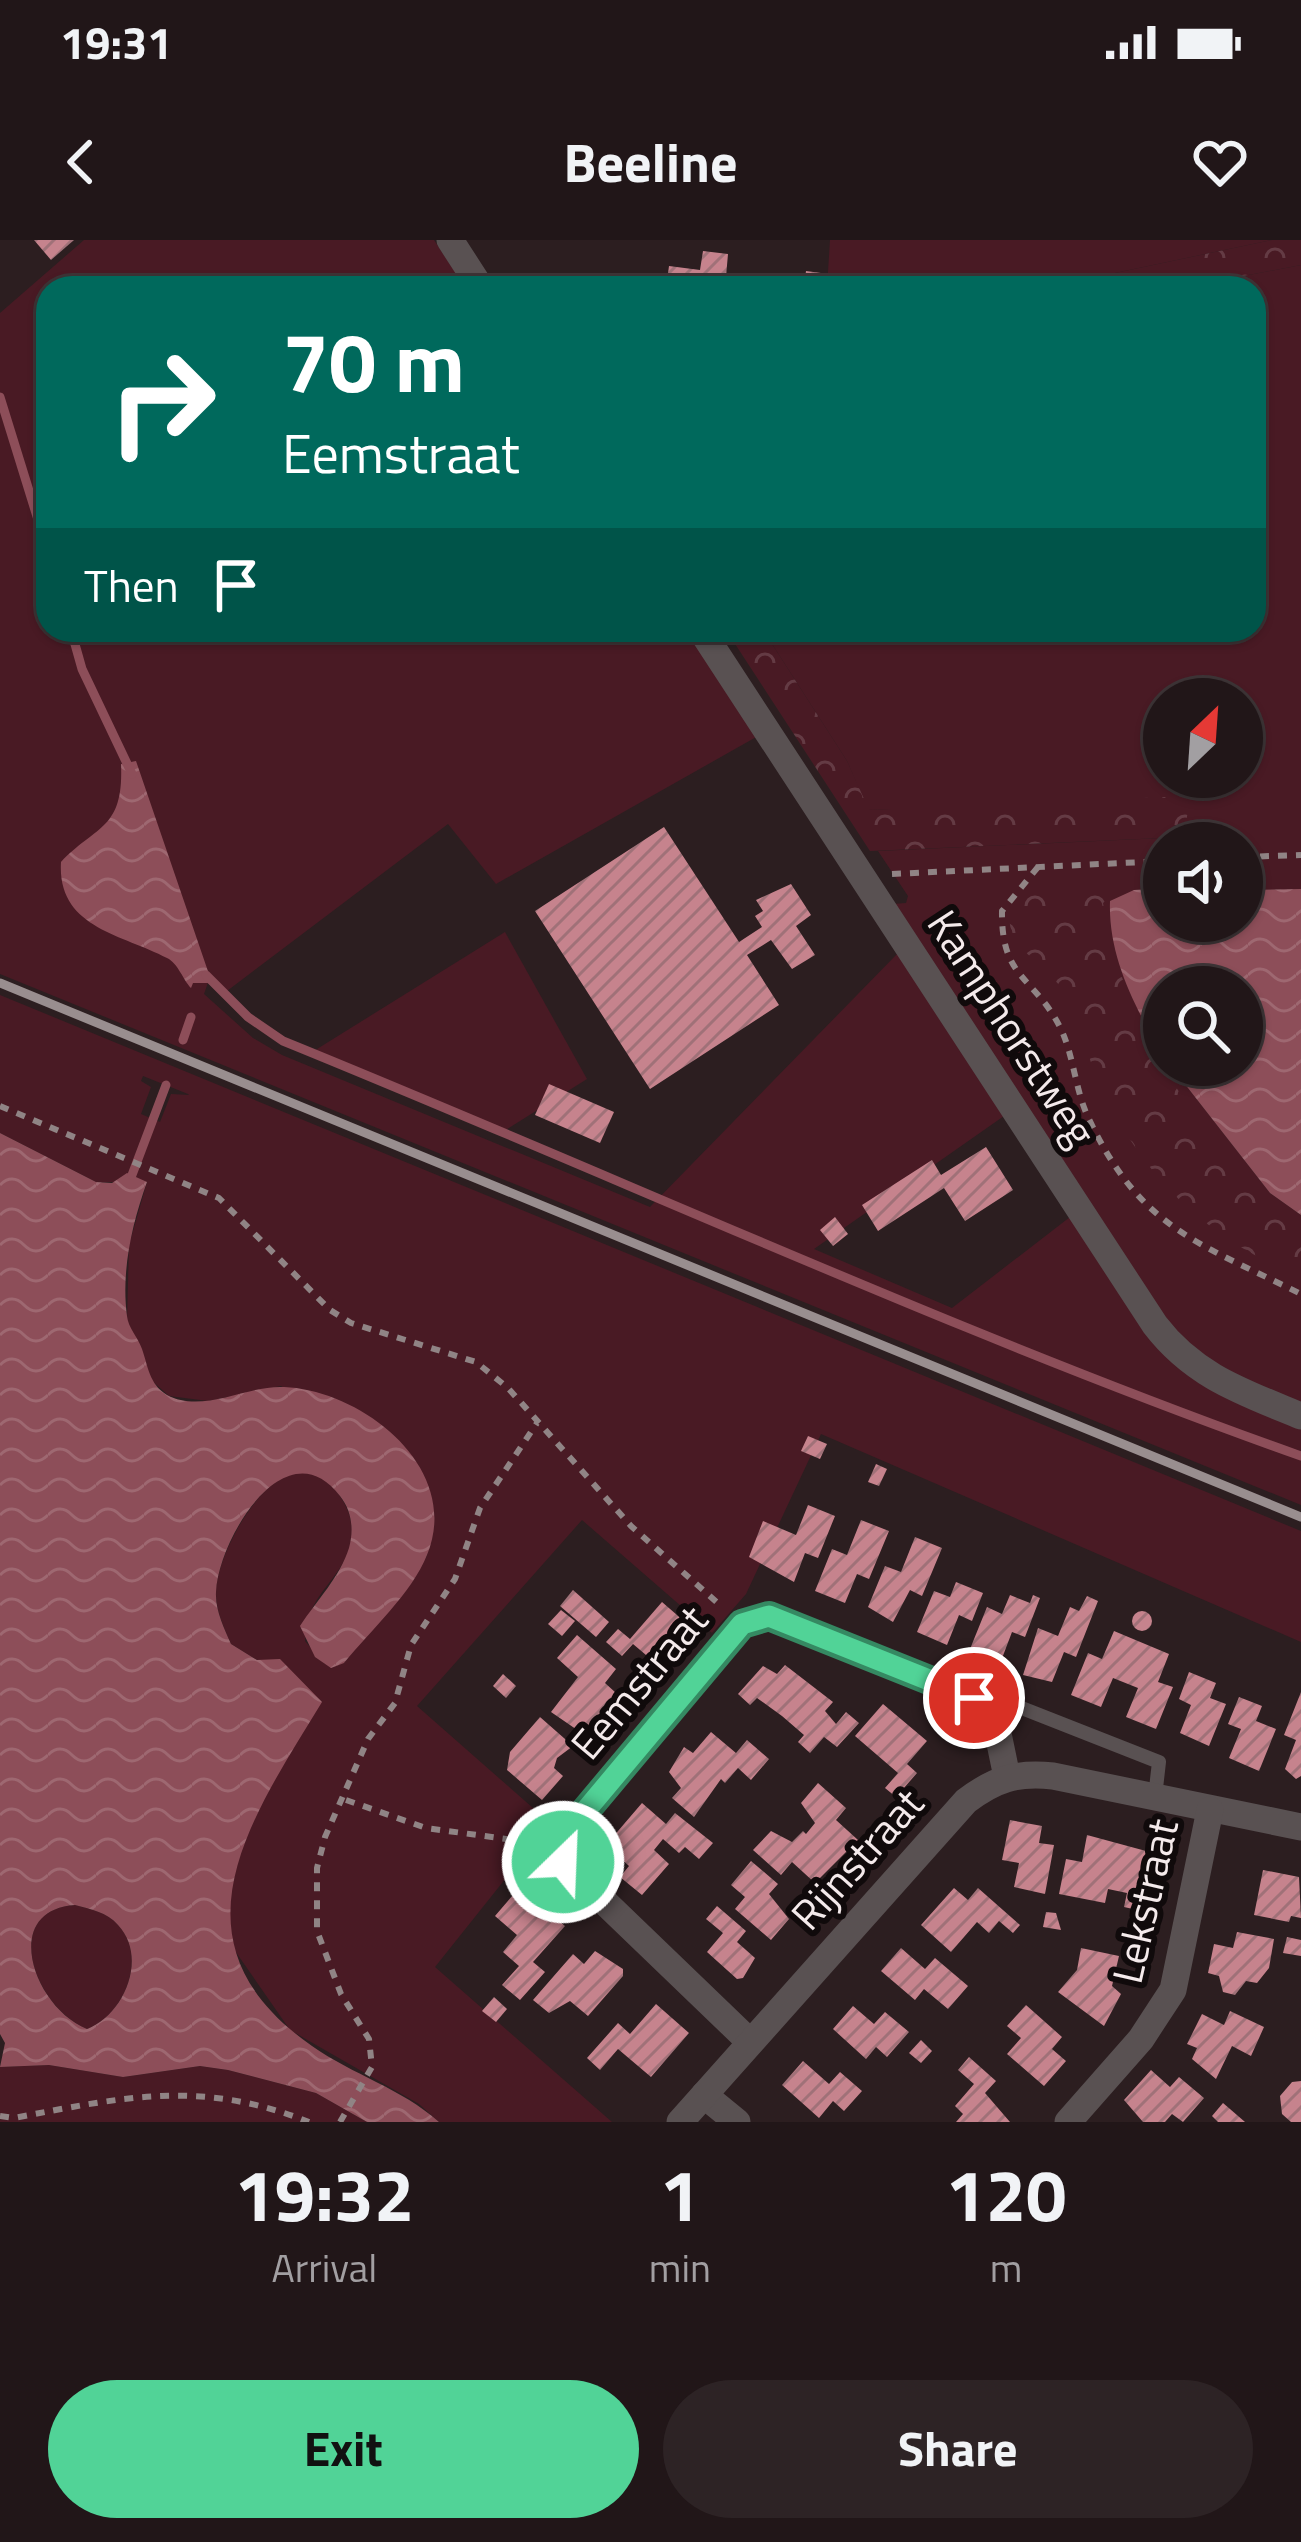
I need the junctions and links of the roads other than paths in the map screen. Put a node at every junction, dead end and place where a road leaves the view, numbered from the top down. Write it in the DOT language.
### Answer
graph roads {
  1 [pos="450,240"];
  2 [pos="474,276"];
  3 [pos="709,642"];
  4 [pos="1301,1416"];
  5 [pos="986,1710"];
  6 [pos="1007,1777"];
  7 [pos="1155,1798"];
  8 [pos="1210,1810"];
  9 [pos="1301,1827"];
  10 [pos="749,2041"];
  11 [pos="704,2095"];
  12 [pos="680,2122"];
  13 [pos="736,2122"];
  14 [pos="1068,2122"];
  1 -- 2 [label="street"];
  3 -- 4 [label="street, Kamphorstweg"];
  5 -- 6 [label="street"];
  5 -- 7 [label="lane"];
  5 -- 10 [label="street, Eemstraat"];
  6 -- 7 [label="street"];
  6 -- 10 [label="street, Rijnstraat"];
  7 -- 8 [label="street"];
  8 -- 9 [label="street"];
  8 -- 14 [label="street, Lekstraat"];
  10 -- 11 [label="street, Rijnstraat"];
  11 -- 12 [label="street, Rijnstraat"];
  11 -- 13 [label="street"];
}
